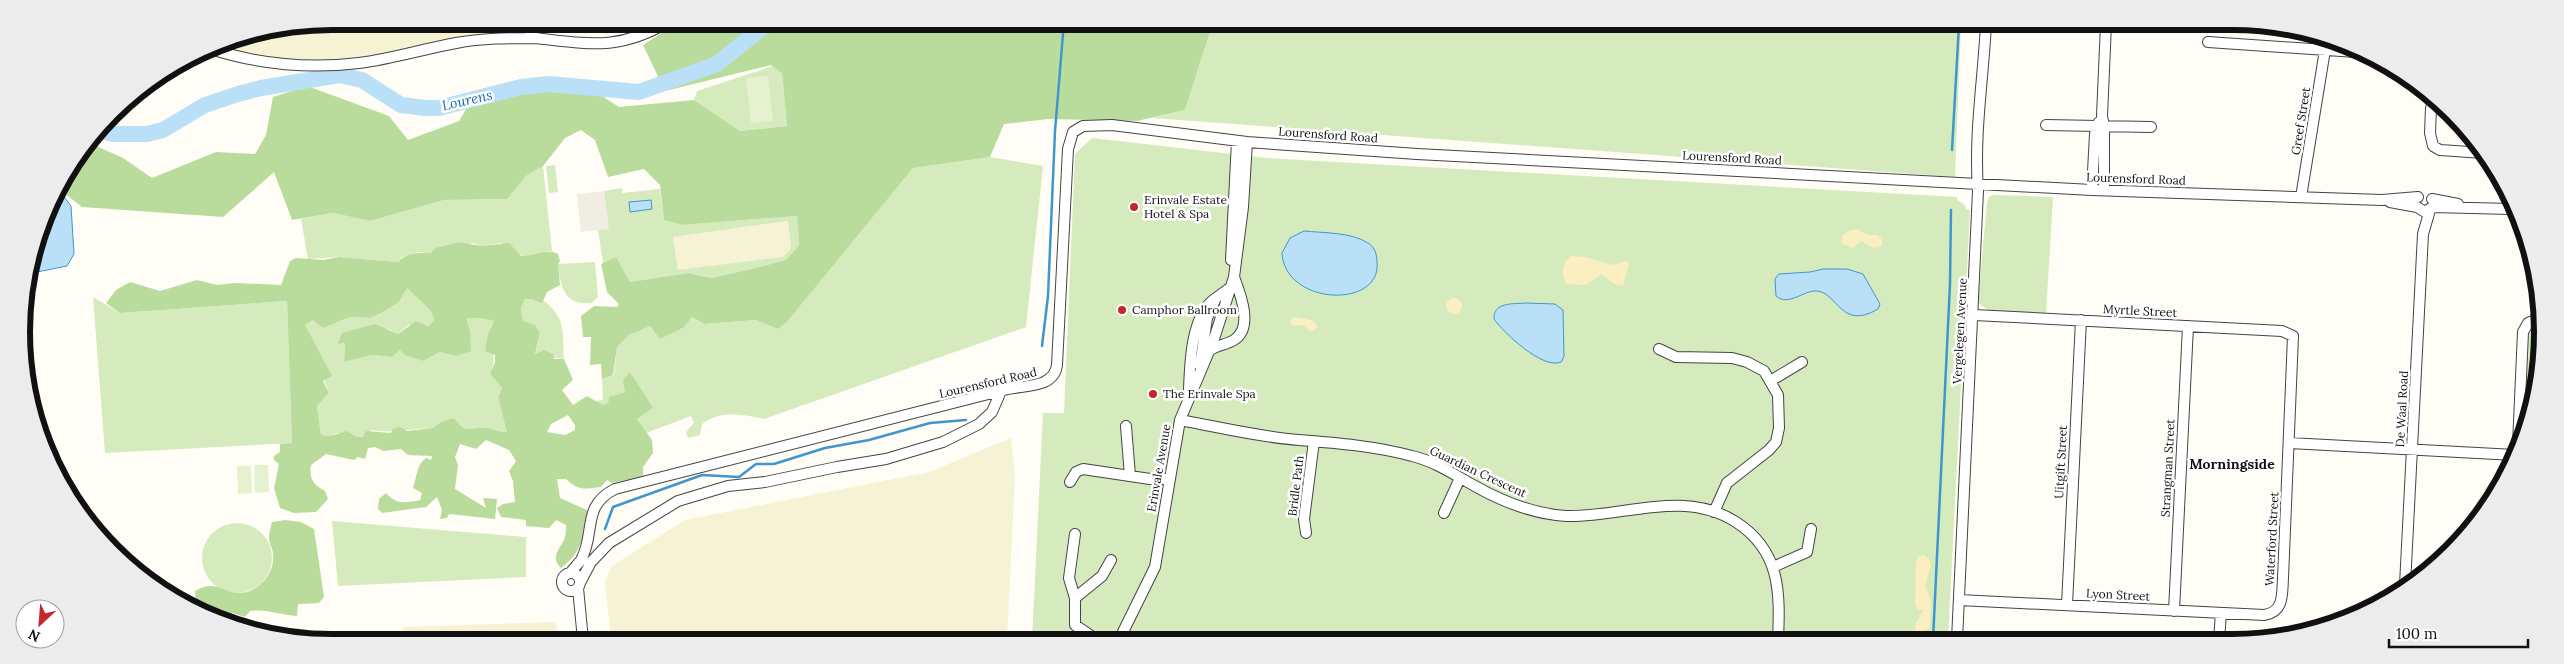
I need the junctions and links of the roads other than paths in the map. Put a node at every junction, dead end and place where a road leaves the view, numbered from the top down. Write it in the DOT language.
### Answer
graph roads {
  1 [pos="530,30"];
  2 [pos="652,30"];
  3 [pos="1986,30"];
  4 [pos="2106,30"];
  5 [pos="535,38"];
  6 [pos="2208,42"];
  7 [pos="2325,50"];
  8 [pos="221,51"];
  9 [pos="2343,51"];
  10 [pos="2431,108"];
  11 [pos="2046,125"];
  12 [pos="2101,127"];
  13 [pos="2151,127"];
  14 [pos="1242,141"];
  15 [pos="2475,152"];
  16 [pos="1978,183"];
  17 [pos="2092,190"];
  18 [pos="2104,190"];
  19 [pos="2301,197"];
  20 [pos="2418,205"];
  21 [pos="2432,205"];
  22 [pos="2508,209"];
  23 [pos="2423,234"];
  24 [pos="1233,278"];
  25 [pos="1216,298"];
  26 [pos="1974,315"];
  27 [pos="2080,320"];
  28 [pos="2533,320"];
  29 [pos="2188,326"];
  30 [pos="2294,347"];
  31 [pos="1659,349"];
  32 [pos="1209,351"];
  33 [pos="1802,362"];
  34 [pos="1199,374"];
  35 [pos="1772,380"];
  36 [pos="1001,391"];
  37 [pos="1189,398"];
  38 [pos="1180,420"];
  39 [pos="1126,426"];
  40 [pos="2519,427"];
  41 [pos="1314,441"];
  42 [pos="2289,443"];
  43 [pos="2412,449"];
  44 [pos="2508,455"];
  45 [pos="1130,476"];
  46 [pos="1460,478"];
  47 [pos="1169,479"];
  48 [pos="1070,482"];
  49 [pos="1714,512"];
  50 [pos="1444,513"];
  51 [pos="1811,529"];
  52 [pos="1306,533"];
  53 [pos="1075,534"];
  54 [pos="1111,560"];
  55 [pos="1773,567"];
  56 [pos="571,572"];
  57 [pos="2406,579"];
  58 [pos="579,584"];
  59 [pos="1075,598"];
  60 [pos="1959,600"];
  61 [pos="2067,605"];
  62 [pos="2174,611"];
  63 [pos="2276,612"];
  64 [pos="2221,613"];
  65 [pos="583,634"];
  66 [pos="1088,634"];
  67 [pos="1122,634"];
  68 [pos="1778,634"];
  69 [pos="1957,634"];
  70 [pos="2219,634"];
  1 -- 5 [label="street"];
  2 -- 5 [label="street"];
  3 -- 16 [label="street, Vergelegen Avenue"];
  4 -- 12 [label="street"];
  5 -- 8 [label="street"];
  6 -- 7 [label="street"];
  7 -- 9 [label="street"];
  7 -- 19 [label="street, Greef Street"];
  10 -- 15 [label="street"];
  11 -- 12 [label="street"];
  12 -- 13 [label="street"];
  12 -- 17 [label="street"];
  12 -- 18 [label="street"];
  14 -- 16 [label="street, Lourensford Road"];
  14 -- 24 [label="street, Erinvale Avenue"];
  14 -- 36 [label="street, Lourensford Road"];
  16 -- 17 [label="street, Lourensford Road"];
  16 -- 26 [label="street, Vergelegen Avenue"];
  17 -- 18 [label="street, Lourensford Road"];
  18 -- 19 [label="street, Lourensford Road"];
  19 -- 20 [label="street, Lourensford Road"];
  20 -- 21 [label="street"];
  20 -- 21 [label="street"];
  20 -- 23 [label="street, De Waal Road"];
  21 -- 22 [label="street"];
  21 -- 23 [label="street, De Waal Road"];
  23 -- 43 [label="street, De Waal Road"];
  24 -- 25 [label="street"];
  24 -- 32 [label="street, Erinvale Avenue"];
  24 -- 32 [label="street"];
  25 -- 34 [label="street"];
  25 -- 37 [label="street"];
  26 -- 27 [label="street, Myrtle Street"];
  26 -- 60 [label="street, Vergelegen Avenue"];
  27 -- 29 [label="street, Myrtle Street"];
  27 -- 61 [label="street, Uitgift Street"];
  28 -- 40 [label="street"];
  29 -- 30 [label="street, Myrtle Street"];
  29 -- 62 [label="street, Strangman Street"];
  30 -- 42 [label="street, Waterford Street"];
  31 -- 35 [label="street"];
  32 -- 34 [label="street, Erinvale Avenue"];
  33 -- 35 [label="street"];
  34 -- 37 [label="street, Erinvale Avenue"];
  35 -- 49 [label="street"];
  36 -- 56 [label="street, Lourensford Road"];
  36 -- 58 [label="street"];
  37 -- 38 [label="street, Erinvale Avenue"];
  38 -- 41 [label="street, Guardian Crescent"];
  38 -- 47 [label="street, Erinvale Avenue"];
  39 -- 45 [label="street"];
  41 -- 46 [label="street, Guardian Crescent"];
  41 -- 52 [label="street, Bridle Path"];
  42 -- 43 [label="street"];
  42 -- 63 [label="street, Waterford Street"];
  43 -- 44 [label="street"];
  43 -- 57 [label="street, De Waal Road"];
  45 -- 47 [label="street"];
  45 -- 48 [label="street"];
  46 -- 49 [label="street, Guardian Crescent"];
  46 -- 50 [label="street"];
  47 -- 67 [label="street, Erinvale Avenue"];
  49 -- 55 [label="street, Guardian Crescent"];
  51 -- 55 [label="street"];
  53 -- 59 [label="street"];
  54 -- 59 [label="street"];
  55 -- 68 [label="street, Guardian Crescent"];
  56 -- 58 [label="street"];
  56 -- 58 [label="street"];
  58 -- 65 [label="street"];
  59 -- 66 [label="street"];
  60 -- 61 [label="street, Lyon Street"];
  60 -- 69 [label="street, Vergelegen Avenue"];
  61 -- 62 [label="street, Lyon Street"];
  62 -- 64 [label="street, Lyon Street"];
  63 -- 64 [label="street, Lyon Street"];
  64 -- 70 [label="street"];
}
